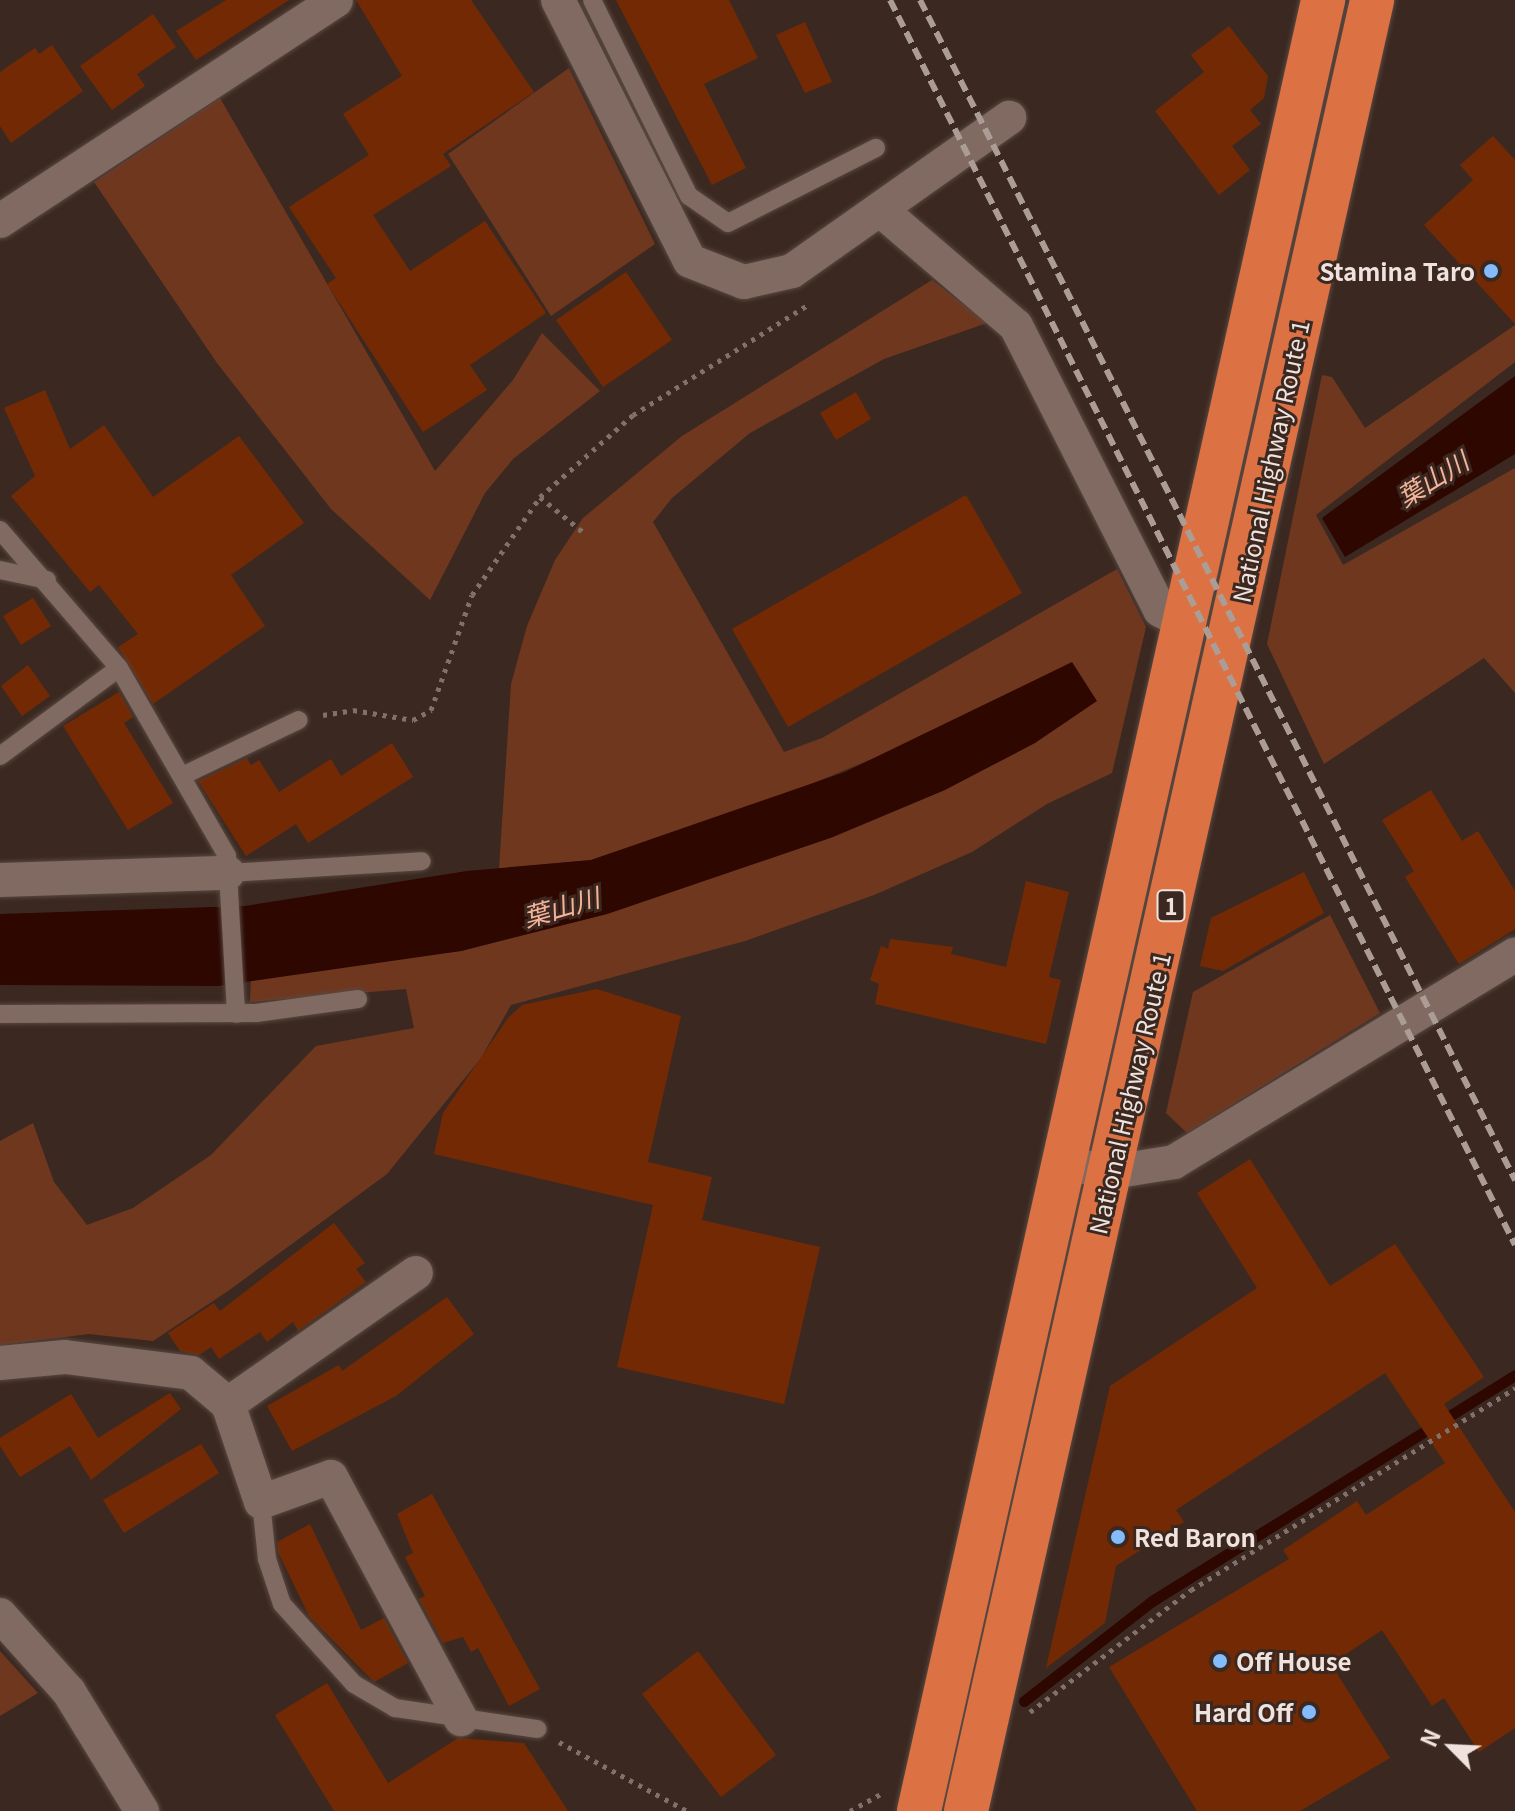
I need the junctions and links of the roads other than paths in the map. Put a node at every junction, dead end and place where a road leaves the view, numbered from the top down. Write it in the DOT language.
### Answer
graph roads {
  1 [pos="336,0"];
  2 [pos="558,0"];
  3 [pos="592,0"];
  4 [pos="1323,0"];
  5 [pos="1372,0"];
  6 [pos="1009,118"];
  7 [pos="876,148"];
  8 [pos="883,212"];
  9 [pos="0,221"];
  10 [pos="0,530"];
  11 [pos="0,570"];
  12 [pos="47,580"];
  13 [pos="1182,621"];
  14 [pos="119,668"];
  15 [pos="299,720"];
  16 [pos="0,756"];
  17 [pos="184,775"];
  18 [pos="422,861"];
  19 [pos="0,880"];
  20 [pos="228,881"];
  21 [pos="1515,955"];
  22 [pos="358,999"];
  23 [pos="236,1009"];
  24 [pos="0,1014"];
  25 [pos="1062,1163"];
  26 [pos="1112,1172"];
  27 [pos="416,1273"];
  28 [pos="0,1363"];
  29 [pos="228,1404"];
  30 [pos="261,1502"];
  31 [pos="0,1615"];
  32 [pos="461,1719"];
  33 [pos="537,1729"];
  34 [pos="904,1800"];
  35 [pos="142,1811"];
  36 [pos="966,1811"];
  1 -- 9 [label="street"];
  2 -- 8 [label="street"];
  3 -- 7 [label="lane"];
  4 -- 13 [label="highway, National Highway Route 1 / 1"];
  5 -- 26 [label="highway, National Highway Route 1 / 1"];
  6 -- 8 [label="street"];
  8 -- 13 [label="street"];
  10 -- 12 [label="lane"];
  11 -- 12 [label="lane"];
  12 -- 14 [label="lane"];
  13 -- 25 [label="highway, National Highway Route 1 / 1"];
  14 -- 16 [label="lane"];
  14 -- 17 [label="lane"];
  15 -- 17 [label="lane"];
  17 -- 20 [label="lane"];
  18 -- 20 [label="lane"];
  19 -- 20 [label="street"];
  20 -- 23 [label="lane"];
  21 -- 26 [label="street"];
  22 -- 23 [label="lane"];
  23 -- 24 [label="lane"];
  25 -- 26 [label="street"];
  25 -- 34 [label="highway, National Highway Route 1 / 1"];
  26 -- 36 [label="highway, National Highway Route 1 / 1"];
  27 -- 29 [label="street"];
  28 -- 29 [label="street"];
  29 -- 30 [label="street"];
  30 -- 32 [label="lane"];
  30 -- 32 [label="street"];
  31 -- 35 [label="street"];
  32 -- 33 [label="lane"];
}
